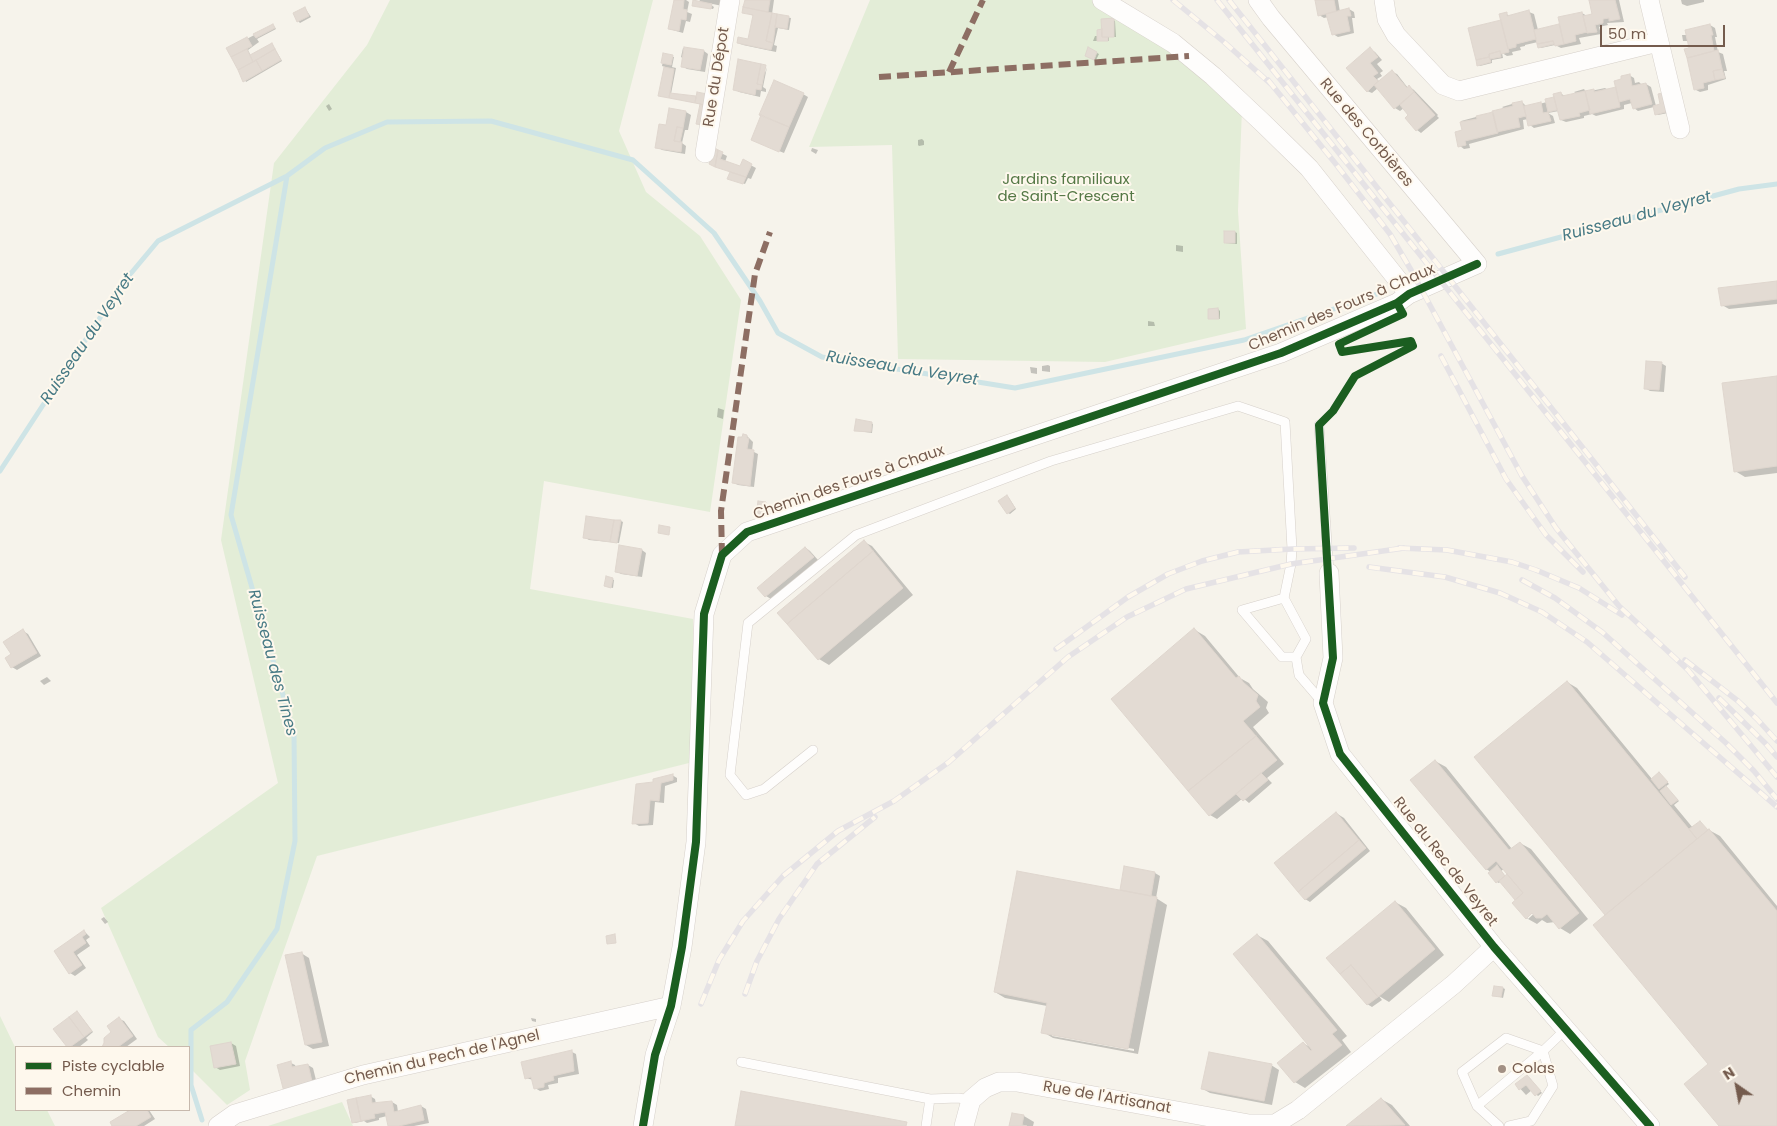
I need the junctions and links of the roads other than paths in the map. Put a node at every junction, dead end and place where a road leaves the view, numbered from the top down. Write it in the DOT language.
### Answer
graph roads {
  1 [pos="730,0"];
  2 [pos="1102,0"];
  3 [pos="1258,0"];
  4 [pos="1384,0"];
  5 [pos="1649,0"];
  6 [pos="1658,42"];
  7 [pos="1680,129"];
  8 [pos="705,153"];
  9 [pos="1477,264"];
  10 [pos="1410,294"];
  11 [pos="1319,425"];
  12 [pos="1329,573"];
  13 [pos="1284,598"];
  14 [pos="1296,657"];
  15 [pos="1323,703"];
  16 [pos="812,750"];
  17 [pos="1494,947"];
  18 [pos="671,1006"];
  19 [pos="1566,1029"];
  20 [pos="1543,1051"];
  21 [pos="741,1062"];
  22 [pos="930,1099"];
  23 [pos="971,1100"];
  24 [pos="1477,1106"];
  25 [pos="1275,1125"];
  26 [pos="218,1126"];
  27 [pos="643,1126"];
  28 [pos="926,1126"];
  29 [pos="964,1126"];
  30 [pos="1499,1126"];
  31 [pos="1509,1126"];
  32 [pos="1650,1126"];
  1 -- 8 [label="street, Rue du Dépot"];
  2 -- 10 [label="street"];
  3 -- 9 [label="street, Rue des Corbières"];
  4 -- 6 [label="street"];
  5 -- 6 [label="street"];
  6 -- 7 [label="street"];
  9 -- 10 [label="street, Chemin des Fours à Chaux"];
  10 -- 18 [label="street, Chemin des Fours à Chaux"];
  11 -- 12 [label="lane"];
  12 -- 15 [label="street, Rue du Rec de Veyret"];
  13 -- 14 [label="lane"];
  13 -- 14 [label="lane"];
  13 -- 16 [label="lane"];
  14 -- 15 [label="lane"];
  15 -- 17 [label="street, Rue du Rec de Veyret"];
  17 -- 19 [label="street, Rue du Rec de Veyret"];
  17 -- 25 [label="street, Rue de l'Artisanat"];
  18 -- 26 [label="street, Chemin du Pech de l'Agnel"];
  18 -- 27 [label="street, Chemin des Fours à Chaux"];
  19 -- 20 [label="lane"];
  19 -- 32 [label="street, Rue du Rec de Veyret"];
  20 -- 24 [label="lane"];
  20 -- 24 [label="lane"];
  20 -- 31 [label="lane"];
  21 -- 22 [label="lane"];
  22 -- 23 [label="lane"];
  22 -- 28 [label="lane"];
  23 -- 25 [label="street, Rue de l'Artisanat"];
  23 -- 29 [label="street"];
  24 -- 30 [label="lane"];
}
